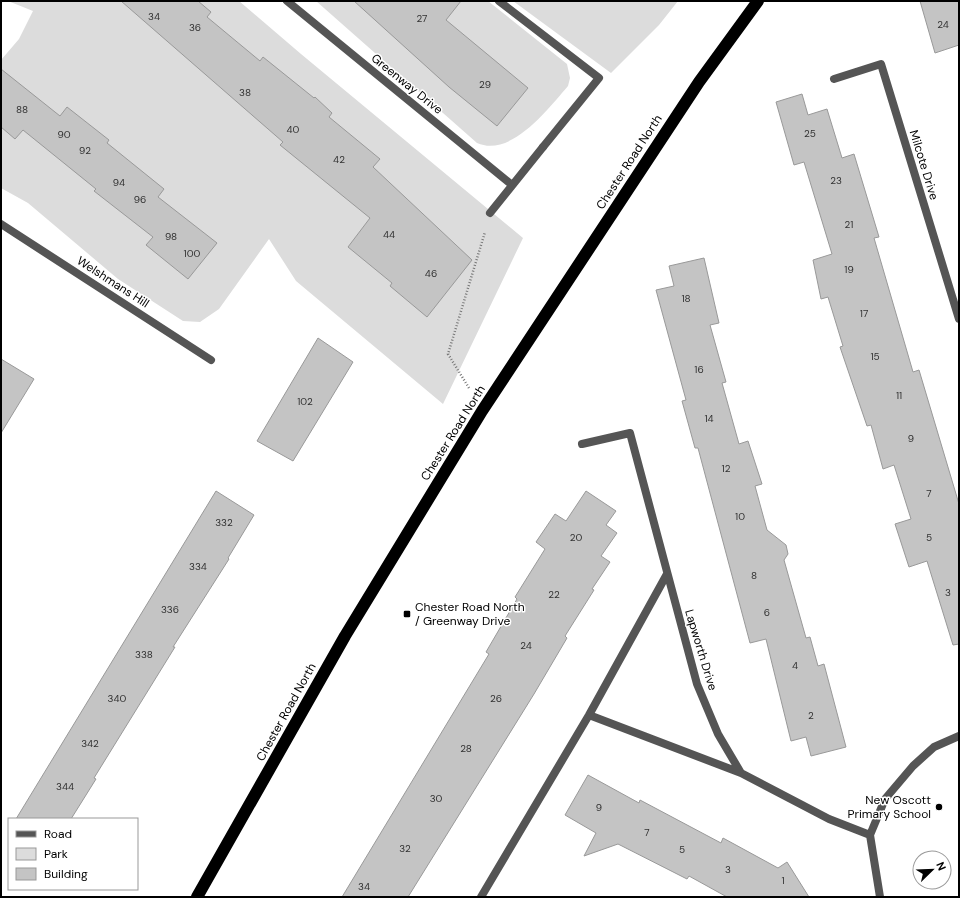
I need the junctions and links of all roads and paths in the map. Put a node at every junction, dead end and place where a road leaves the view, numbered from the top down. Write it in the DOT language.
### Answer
graph roads {
  1 [pos="287,1"];
  2 [pos="499,1"];
  3 [pos="758,1"];
  4 [pos="834,79"];
  5 [pos="512,185"];
  6 [pos="490,213"];
  7 [pos="1,224"];
  8 [pos="959,319"];
  9 [pos="212,360"];
  10 [pos="482,411"];
  11 [pos="582,444"];
  12 [pos="667,574"];
  13 [pos="589,715"];
  14 [pos="959,736"];
  15 [pos="741,773"];
  16 [pos="870,835"];
  17 [pos="197,897"];
  18 [pos="481,897"];
  19 [pos="880,897"];
  1 -- 5 [label="street, Greenway Drive"];
  2 -- 5 [label="street"];
  3 -- 10 [label="highway, Chester Road North"];
  4 -- 8 [label="street, Milcote Drive"];
  5 -- 6 [label="street"];
  6 -- 10 [label="path"];
  7 -- 9 [label="street, Welshmans Hill"];
  10 -- 17 [label="highway, Chester Road North"];
  11 -- 12 [label="street, Lapworth Drive"];
  12 -- 13 [label="street"];
  12 -- 15 [label="street, Lapworth Drive"];
  13 -- 15 [label="street"];
  13 -- 18 [label="street"];
  14 -- 16 [label="street"];
  15 -- 16 [label="street"];
  16 -- 19 [label="street"];
}
